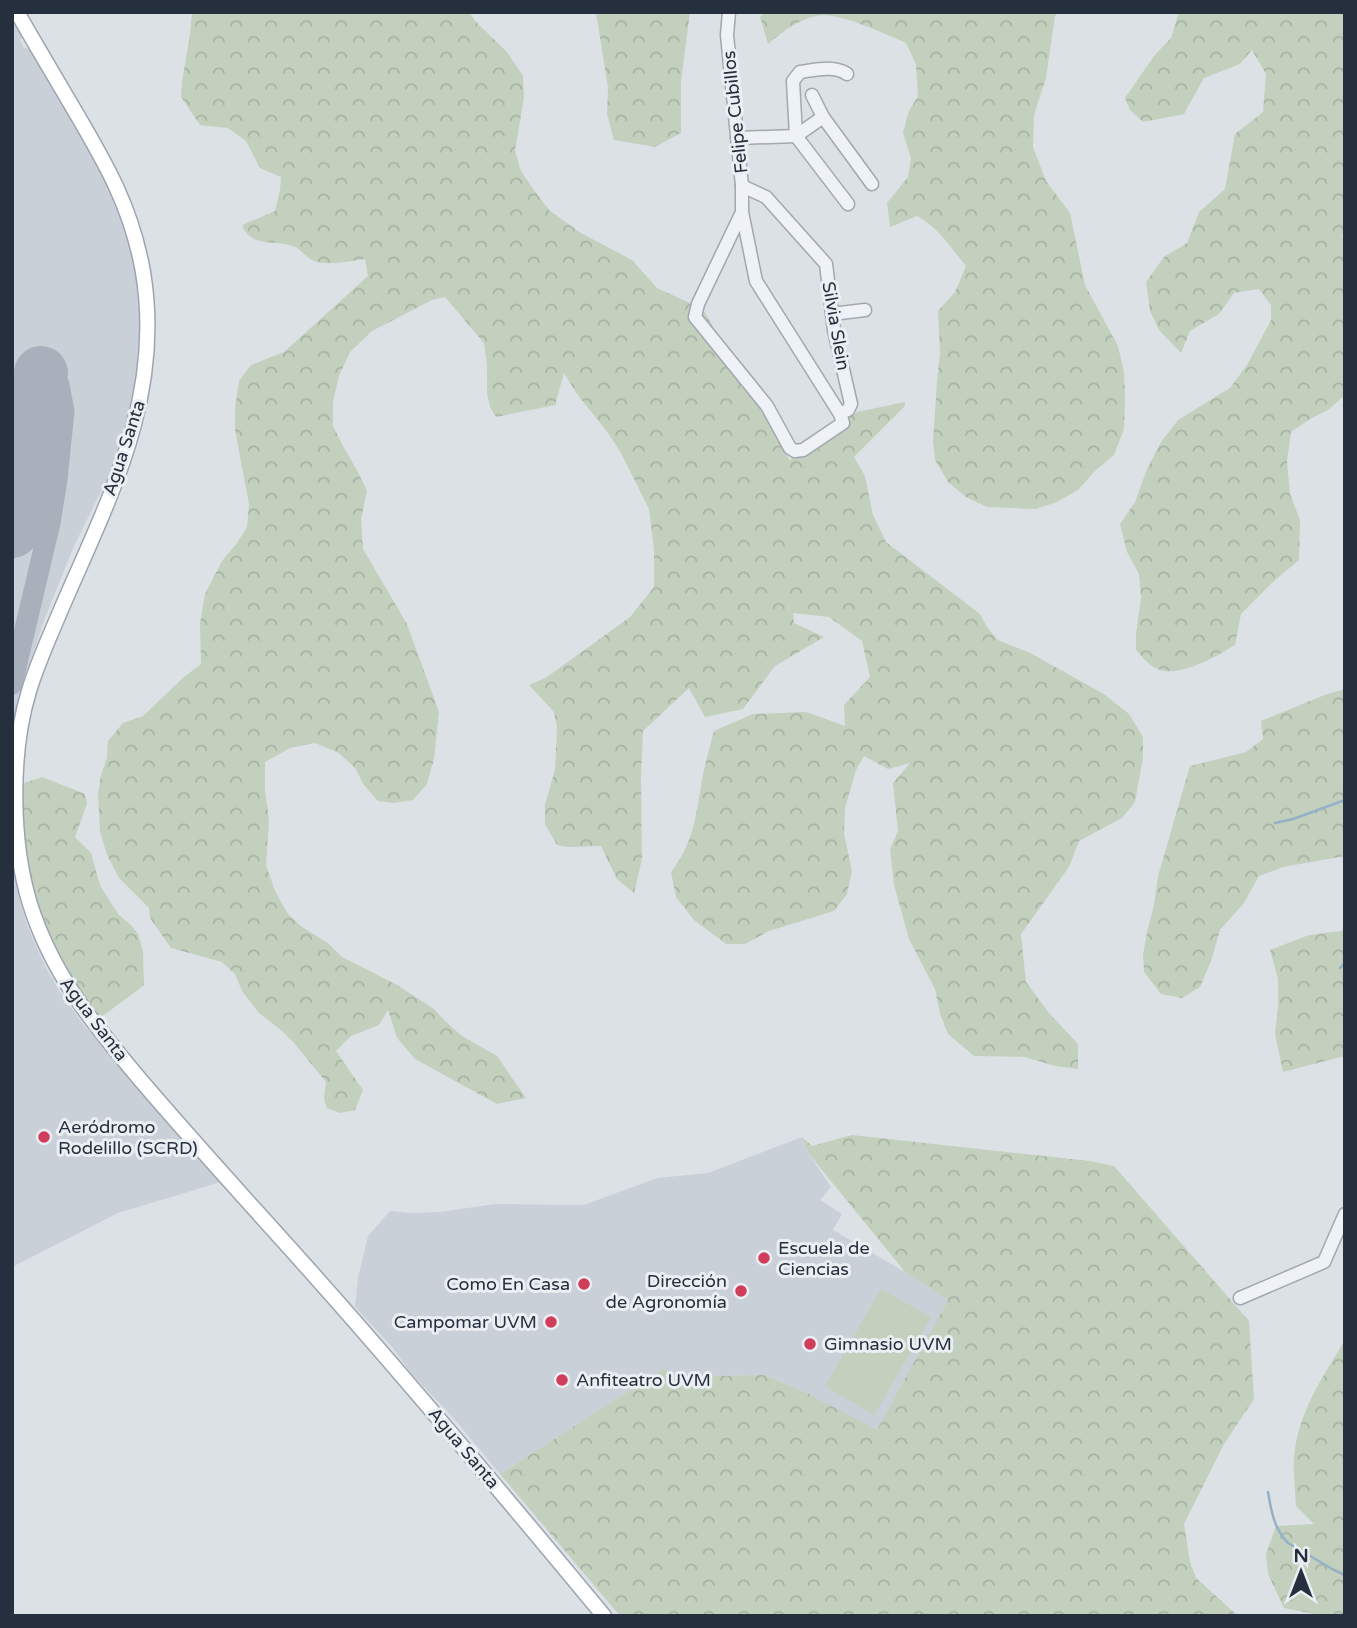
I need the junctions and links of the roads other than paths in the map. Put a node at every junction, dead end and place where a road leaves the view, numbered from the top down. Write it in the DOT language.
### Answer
graph roads {
  1 [pos="17,12"];
  2 [pos="729,12"];
  3 [pos="847,74"];
  4 [pos="812,95"];
  5 [pos="823,117"];
  6 [pos="796,136"];
  7 [pos="737,138"];
  8 [pos="872,184"];
  9 [pos="742,186"];
  10 [pos="848,204"];
  11 [pos="742,212"];
  12 [pos="865,310"];
  13 [pos="832,314"];
  14 [pos="840,414"];
  15 [pos="1345,1214"];
  16 [pos="1240,1298"];
  17 [pos="604,1616"];
  1 -- 17 [label="main road, Agua Santa"];
  2 -- 7 [label="street, Felipe Cubillos"];
  3 -- 6 [label="street"];
  4 -- 5 [label="street"];
  5 -- 6 [label="street"];
  5 -- 8 [label="street"];
  6 -- 7 [label="street"];
  6 -- 10 [label="street"];
  7 -- 9 [label="street, Felipe Cubillos"];
  9 -- 11 [label="street, Felipe Cubillos"];
  9 -- 13 [label="street, Silvia Slein"];
  11 -- 14 [label="street"];
  11 -- 14 [label="street"];
  12 -- 13 [label="street"];
  13 -- 14 [label="street, Silvia Slein"];
  15 -- 16 [label="street"];
}
